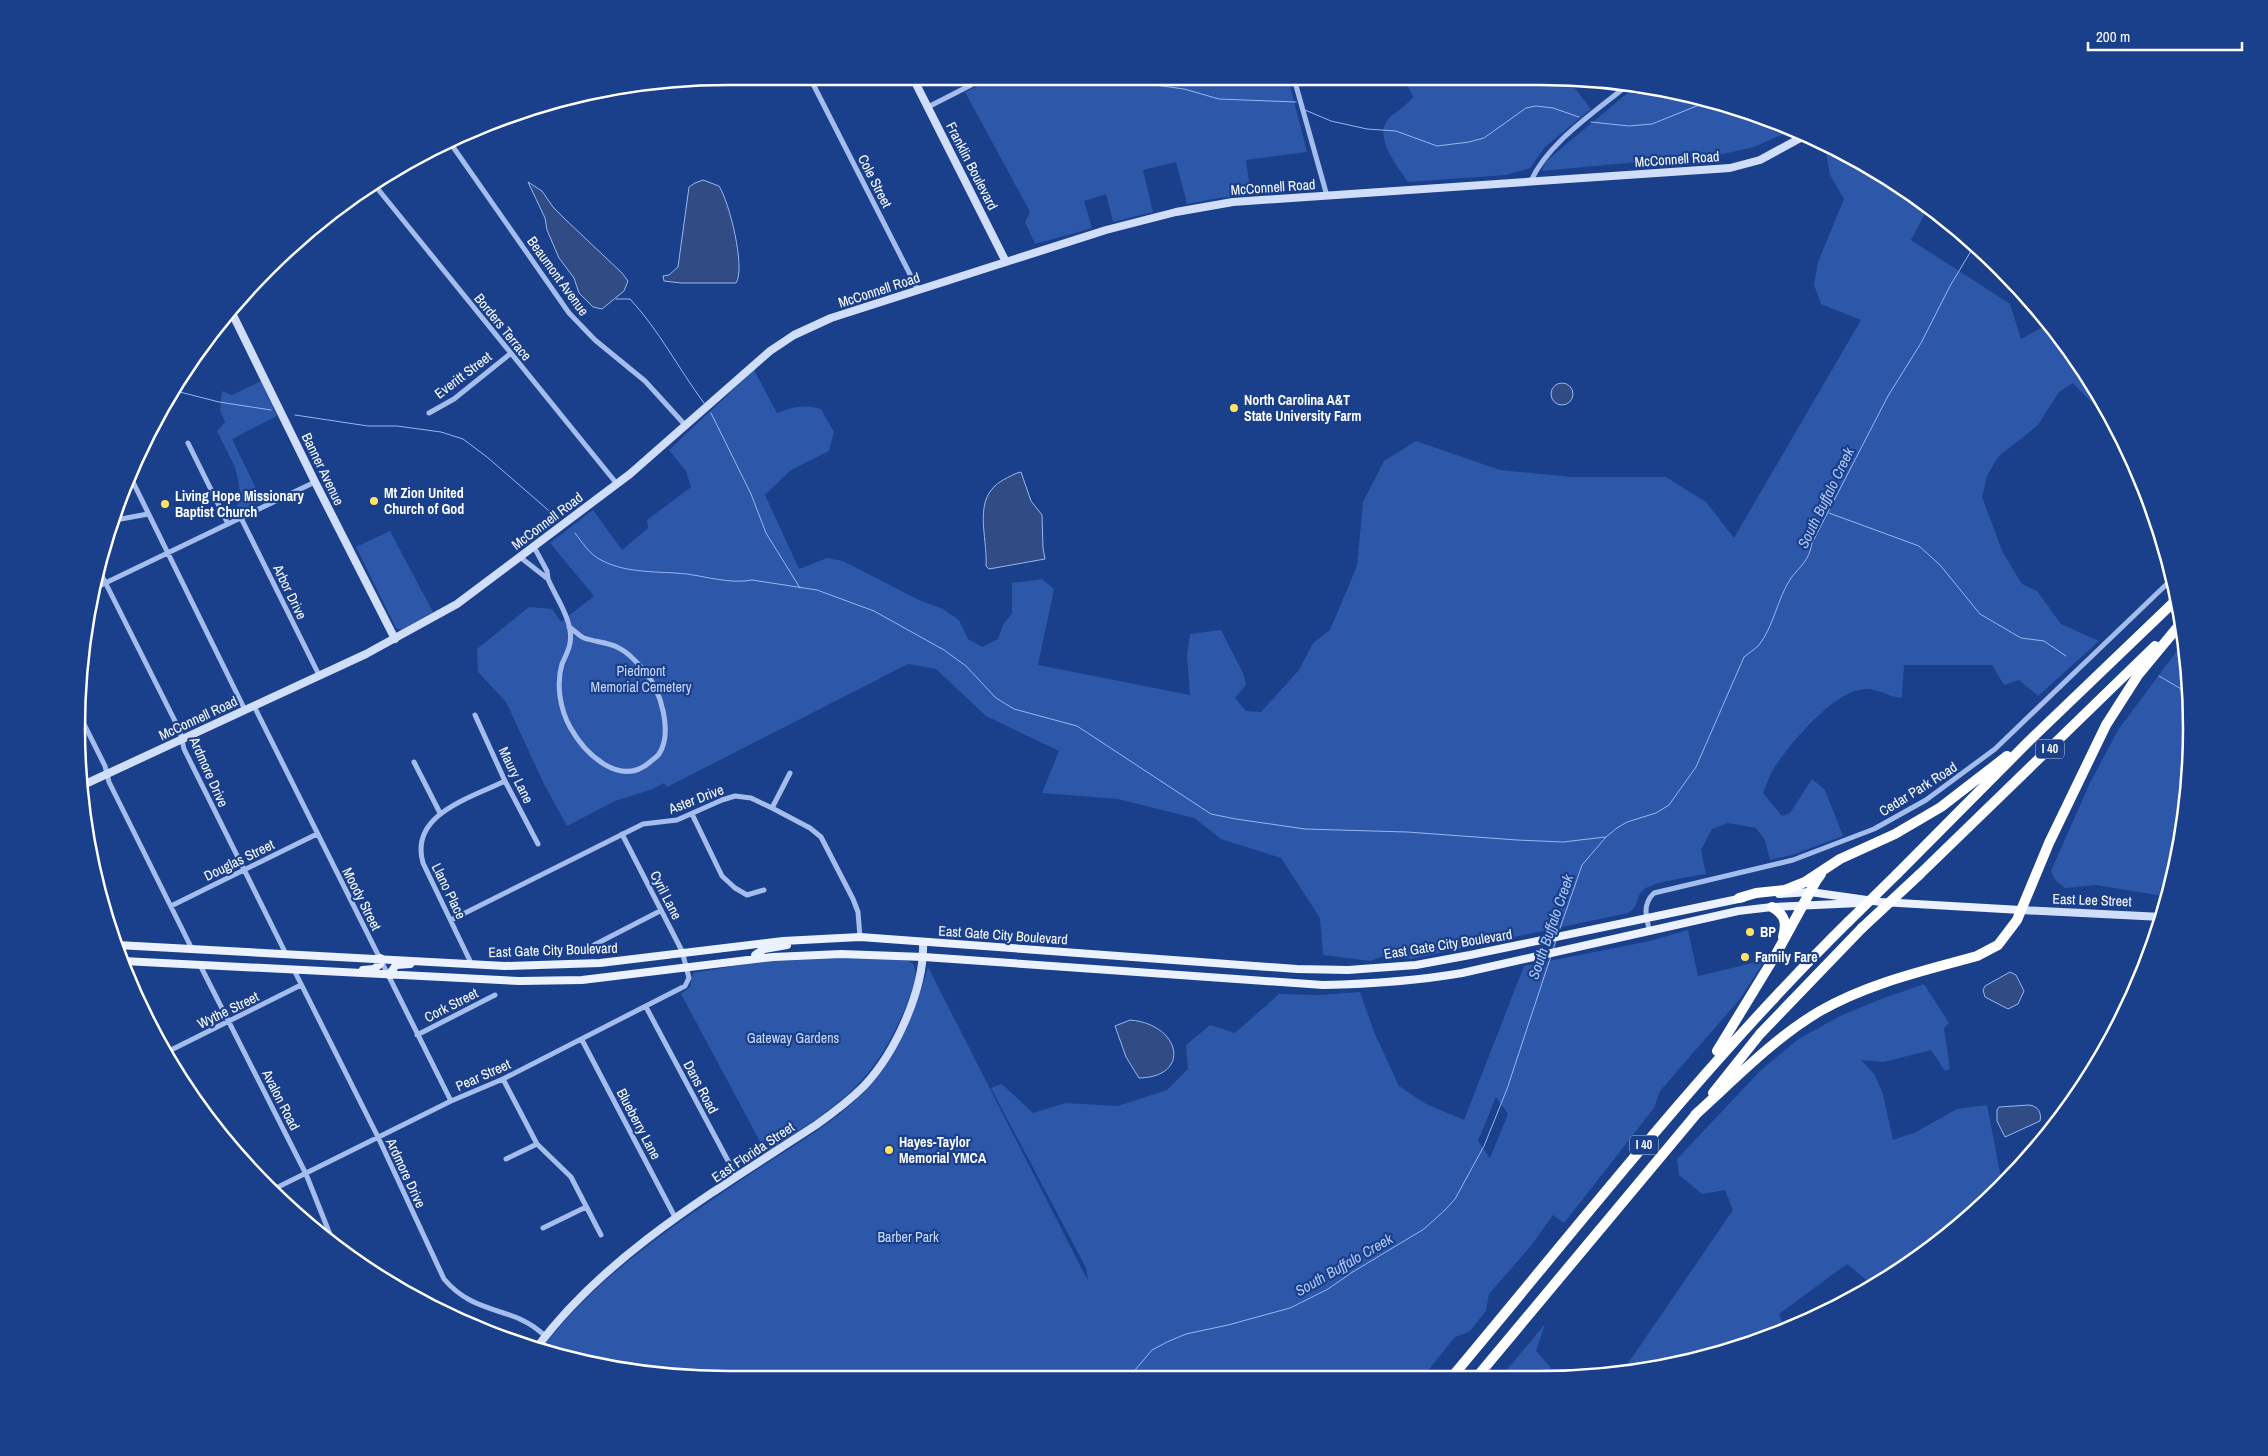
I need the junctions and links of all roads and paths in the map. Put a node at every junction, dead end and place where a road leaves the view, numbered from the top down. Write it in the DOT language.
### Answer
graph roads {
  1 [pos="814,85"];
  2 [pos="917,85"];
  3 [pos="972,85"];
  4 [pos="1296,85"];
  5 [pos="1621,91"];
  6 [pos="928,107"];
  7 [pos="1798,139"];
  8 [pos="453,147"];
  9 [pos="1531,181"];
  10 [pos="378,189"];
  11 [pos="1327,196"];
  12 [pos="1006,262"];
  13 [pos="918,290"];
  14 [pos="234,317"];
  15 [pos="510,354"];
  16 [pos="429,413"];
  17 [pos="686,426"];
  18 [pos="188,443"];
  19 [pos="315,482"];
  20 [pos="134,483"];
  21 [pos="617,484"];
  22 [pos="148,514"];
  23 [pos="241,518"];
  24 [pos="120,519"];
  25 [pos="228,524"];
  26 [pos="534,547"];
  27 [pos="167,553"];
  28 [pos="520,558"];
  29 [pos="103,578"];
  30 [pos="548,579"];
  31 [pos="106,583"];
  32 [pos="101,585"];
  33 [pos="2167,585"];
  34 [pos="2171,605"];
  35 [pos="570,627"];
  36 [pos="2175,629"];
  37 [pos="2175,630"];
  38 [pos="395,639"];
  39 [pos="319,675"];
  40 [pos="254,706"];
  41 [pos="245,710"];
  42 [pos="475,715"];
  43 [pos="85,726"];
  44 [pos="182,739"];
  45 [pos="2029,742"];
  46 [pos="414,762"];
  47 [pos="107,774"];
  48 [pos="790,774"];
  49 [pos="505,781"];
  50 [pos="88,783"];
  51 [pos="772,808"];
  52 [pos="440,813"];
  53 [pos="692,814"];
  54 [pos="317,834"];
  55 [pos="622,834"];
  56 [pos="538,844"];
  57 [pos="1827,868"];
  58 [pos="244,870"];
  59 [pos="764,890"];
  60 [pos="1810,892"];
  61 [pos="1739,898"];
  62 [pos="1881,902"];
  63 [pos="1803,905"];
  64 [pos="171,906"];
  65 [pos="1772,907"];
  66 [pos="2021,910"];
  67 [pos="660,911"];
  68 [pos="2155,916"];
  69 [pos="1646,919"];
  70 [pos="451,920"];
  71 [pos="1650,932"];
  72 [pos="851,937"];
  73 [pos="860,937"];
  74 [pos="923,942"];
  75 [pos="594,945"];
  76 [pos="123,946"];
  77 [pos="1780,947"];
  78 [pos="162,948"];
  79 [pos="192,949"];
  80 [pos="125,951"];
  81 [pos="682,951"];
  82 [pos="286,954"];
  83 [pos="924,957"];
  84 [pos="380,958"];
  85 [pos="755,959"];
  86 [pos="129,961"];
  87 [pos="432,962"];
  88 [pos="472,964"];
  89 [pos="200,965"];
  90 [pos="1400,966"];
  91 [pos="687,968"];
  92 [pos="294,970"];
  93 [pos="336,972"];
  94 [pos="389,975"];
  95 [pos="1401,982"];
  96 [pos="302,986"];
  97 [pos="496,995"];
  98 [pos="646,1007"];
  99 [pos="228,1022"];
  100 [pos="418,1035"];
  101 [pos="582,1040"];
  102 [pos="171,1050"];
  103 [pos="503,1079"];
  104 [pos="1687,1094"];
  105 [pos="451,1101"];
  106 [pos="1695,1116"];
  107 [pos="378,1137"];
  108 [pos="538,1144"];
  109 [pos="506,1159"];
  110 [pos="306,1174"];
  111 [pos="739,1176"];
  112 [pos="278,1187"];
  113 [pos="586,1207"];
  114 [pos="676,1219"];
  115 [pos="543,1228"];
  116 [pos="329,1231"];
  117 [pos="601,1235"];
  118 [pos="545,1336"];
  119 [pos="540,1343"];
  120 [pos="1457,1371"];
  121 [pos="1482,1371"];
  1 -- 13 [label="street, Cole Street"];
  2 -- 6 [label="street, Franklin Boulevard"];
  3 -- 6 [label="street"];
  4 -- 11 [label="street"];
  5 -- 9 [label="street"];
  6 -- 12 [label="street, Franklin Boulevard"];
  7 -- 9 [label="street, McConnell Road"];
  8 -- 17 [label="street, Beaumont Avenue"];
  9 -- 11 [label="street, McConnell Road"];
  10 -- 15 [label="street, Borders Terrace"];
  11 -- 12 [label="street, McConnell Road"];
  12 -- 13 [label="street, McConnell Road"];
  13 -- 17 [label="street, McConnell Road"];
  14 -- 19 [label="street, Banner Avenue"];
  15 -- 16 [label="street, Everitt Street"];
  15 -- 21 [label="street, Borders Terrace"];
  17 -- 21 [label="street, McConnell Road"];
  18 -- 25 [label="street"];
  19 -- 23 [label="street"];
  19 -- 38 [label="street, Banner Avenue"];
  20 -- 22 [label="street"];
  21 -- 26 [label="street, McConnell Road"];
  22 -- 24 [label="street"];
  22 -- 27 [label="street"];
  23 -- 25 [label="street"];
  23 -- 39 [label="street, Arbor Drive"];
  25 -- 27 [label="street"];
  26 -- 28 [label="street, McConnell Road"];
  26 -- 30 [label="street"];
  27 -- 31 [label="street"];
  27 -- 41 [label="street"];
  28 -- 30 [label="street"];
  28 -- 38 [label="street, McConnell Road"];
  29 -- 31 [label="street, Ardmore Drive"];
  30 -- 35 [label="street"];
  31 -- 32 [label="street"];
  31 -- 44 [label="street, Ardmore Drive"];
  33 -- 69 [label="street, Cedar Park Road"];
  34 -- 45 [label="highway, I 40"];
  35 -- 35 [label="street"];
  36 -- 106 [label="highway, I 40, bridge"];
  37 -- 66 [label="highway"];
  38 -- 39 [label="street, McConnell Road"];
  39 -- 40 [label="street, McConnell Road"];
  40 -- 41 [label="street, McConnell Road"];
  40 -- 54 [label="street, Moody Street"];
  41 -- 44 [label="street, McConnell Road"];
  42 -- 49 [label="street, Maury Lane"];
  43 -- 47 [label="street"];
  44 -- 47 [label="street, McConnell Road"];
  44 -- 58 [label="street, Ardmore Drive"];
  45 -- 57 [label="highway"];
  45 -- 104 [label="highway, I 40, bridge"];
  46 -- 52 [label="street"];
  47 -- 50 [label="street, McConnell Road"];
  47 -- 64 [label="street"];
  48 -- 51 [label="street"];
  49 -- 52 [label="street, Llano Place"];
  49 -- 56 [label="street, Maury Lane"];
  51 -- 53 [label="street, Aster Drive"];
  51 -- 73 [label="street, Aster Drive"];
  52 -- 70 [label="street, Llano Place"];
  53 -- 55 [label="street, Aster Drive"];
  53 -- 59 [label="street"];
  54 -- 58 [label="street, Douglas Street"];
  54 -- 84 [label="street, Moody Street"];
  55 -- 67 [label="street, Cyril Lane"];
  55 -- 70 [label="street, Aster Drive"];
  57 -- 60 [label="highway"];
  57 -- 61 [label="highway"];
  58 -- 64 [label="street, Douglas Street"];
  58 -- 82 [label="street, Ardmore Drive"];
  60 -- 61 [label="main road, East Gate City Boulevard"];
  60 -- 62 [label="main road, East Gate City Boulevard"];
  60 -- 63 [label="highway"];
  61 -- 69 [label="main road, East Gate City Boulevard"];
  62 -- 63 [label="main road, East Gate City Boulevard"];
  62 -- 66 [label="main road, East Gate City Boulevard"];
  63 -- 65 [label="main road, East Gate City Boulevard"];
  63 -- 77 [label="highway"];
  64 -- 79 [label="street"];
  65 -- 71 [label="main road, East Gate City Boulevard"];
  65 -- 77 [label="highway"];
  66 -- 68 [label="street, East Lee Street"];
  66 -- 106 [label="highway"];
  67 -- 75 [label="street"];
  67 -- 81 [label="street, Cyril Lane"];
  69 -- 71 [label="street"];
  69 -- 90 [label="main road, East Gate City Boulevard"];
  70 -- 88 [label="street, Llano Place"];
  71 -- 95 [label="main road, East Gate City Boulevard"];
  72 -- 73 [label="main road, East Gate City Boulevard"];
  72 -- 81 [label="main road, East Gate City Boulevard"];
  72 -- 85 [label="main road"];
  73 -- 74 [label="main road, East Gate City Boulevard"];
  74 -- 83 [label="street, East Florida Street"];
  74 -- 90 [label="main road, East Gate City Boulevard"];
  76 -- 78 [label="main road, East Gate City Boulevard"];
  77 -- 104 [label="highway"];
  78 -- 79 [label="main road, East Gate City Boulevard"];
  78 -- 80 [label="main road"];
  79 -- 82 [label="main road, East Gate City Boulevard"];
  81 -- 88 [label="main road, East Gate City Boulevard"];
  81 -- 91 [label="street, Cyril Lane"];
  82 -- 84 [label="main road, East Gate City Boulevard"];
  83 -- 85 [label="main road, East Gate City Boulevard"];
  83 -- 95 [label="main road, East Gate City Boulevard"];
  83 -- 111 [label="street, East Florida Street"];
  84 -- 87 [label="main road, East Gate City Boulevard"];
  84 -- 93 [label="main road"];
  84 -- 94 [label="street, Moody Street"];
  85 -- 91 [label="main road, East Gate City Boulevard"];
  86 -- 89 [label="main road, East Gate City Boulevard"];
  87 -- 88 [label="main road, East Gate City Boulevard"];
  87 -- 94 [label="main road"];
  89 -- 92 [label="main road, East Gate City Boulevard"];
  89 -- 99 [label="street, Avalon Road"];
  90 -- 95 [label="main road"];
  91 -- 94 [label="main road, East Gate City Boulevard"];
  91 -- 98 [label="street, Pear Street"];
  92 -- 93 [label="main road, East Gate City Boulevard"];
  92 -- 96 [label="street, Ardmore Drive"];
  93 -- 94 [label="main road, East Gate City Boulevard"];
  94 -- 100 [label="street, Moody Street"];
  96 -- 99 [label="street, Wythe Street"];
  96 -- 107 [label="street, Ardmore Drive"];
  97 -- 100 [label="street, Cork Street"];
  98 -- 101 [label="street, Pear Street"];
  98 -- 111 [label="street, Dans Road"];
  99 -- 102 [label="street, Wythe Street"];
  99 -- 110 [label="street, Avalon Road"];
  100 -- 105 [label="street, Moody Street"];
  101 -- 103 [label="street, Pear Street"];
  101 -- 114 [label="street, Blueberry Lane"];
  103 -- 105 [label="street, Pear Street"];
  103 -- 108 [label="street"];
  104 -- 120 [label="highway, I 40"];
  105 -- 107 [label="street, Pear Street"];
  106 -- 121 [label="highway, I 40"];
  107 -- 110 [label="street, Pear Street"];
  107 -- 118 [label="street, Ardmore Drive"];
  108 -- 109 [label="street"];
  108 -- 113 [label="street"];
  110 -- 112 [label="street, Pear Street"];
  110 -- 116 [label="street, Avalon Road"];
  111 -- 114 [label="street, East Florida Street"];
  113 -- 115 [label="street"];
  113 -- 117 [label="street"];
  114 -- 118 [label="street, East Florida Street"];
  118 -- 119 [label="street, East Florida Street"];
}
